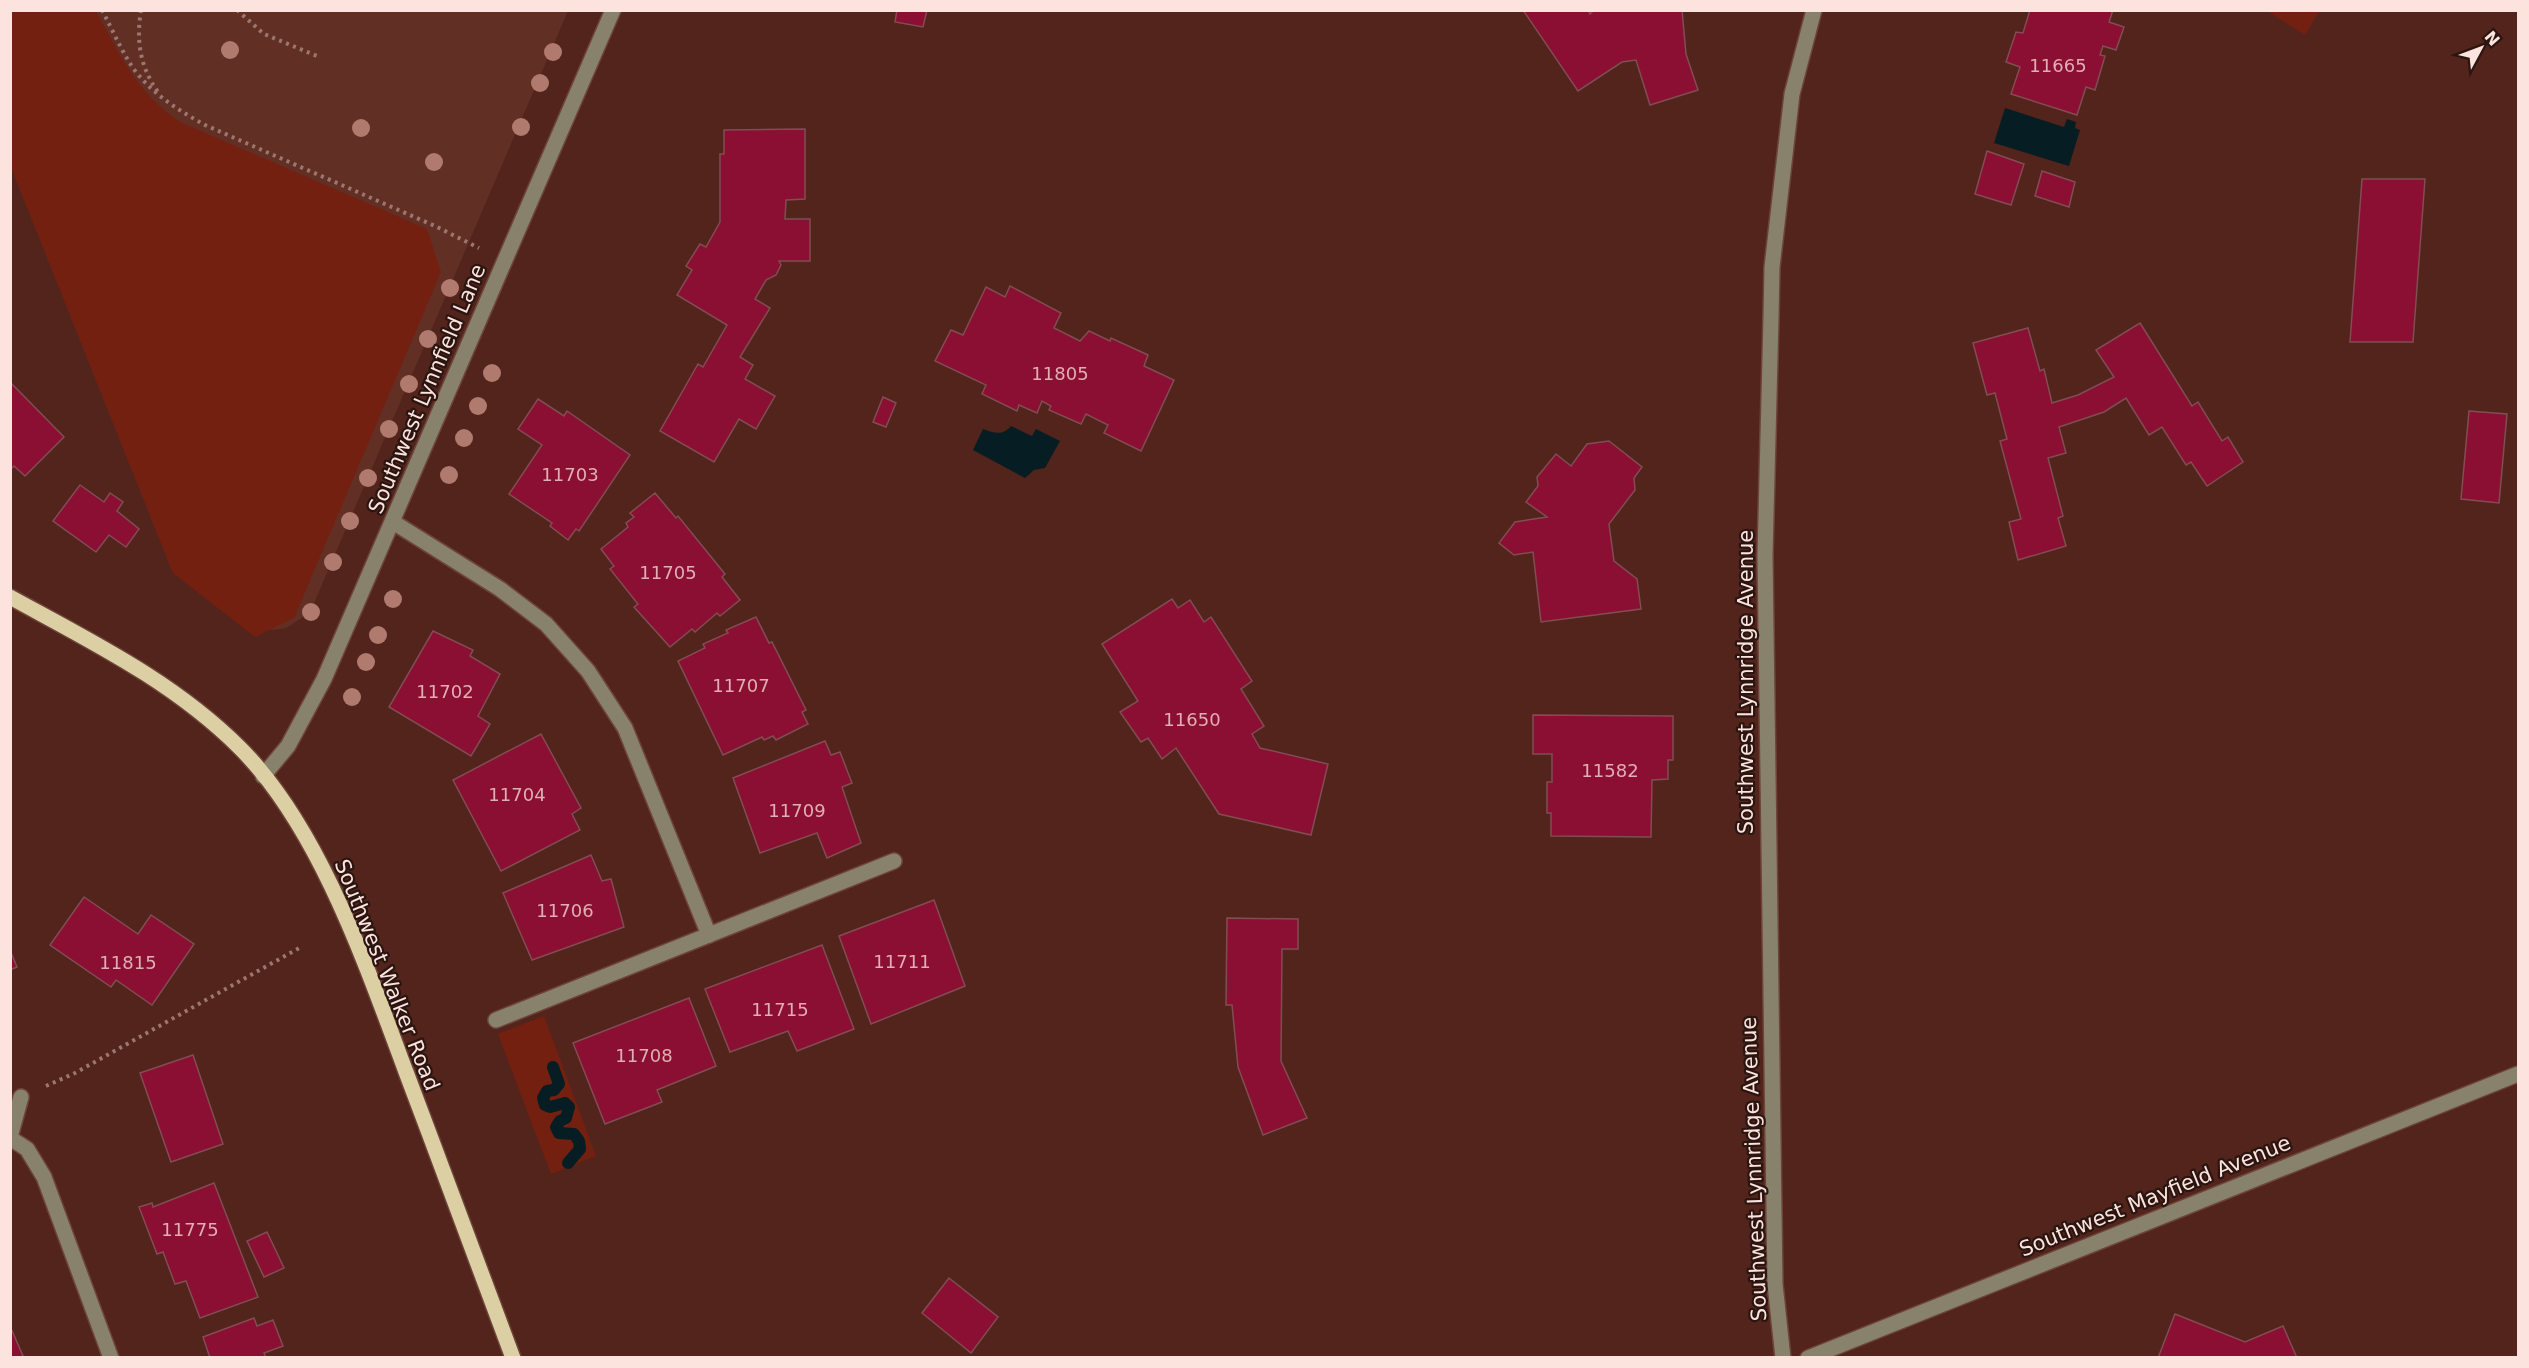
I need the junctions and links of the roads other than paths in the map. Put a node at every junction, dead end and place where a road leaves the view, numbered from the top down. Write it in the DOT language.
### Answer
graph roads {
  1 [pos="613,10"];
  2 [pos="1815,10"];
  3 [pos="393,522"];
  4 [pos="10,597"];
  5 [pos="263,776"];
  6 [pos="894,861"];
  7 [pos="709,935"];
  8 [pos="496,1020"];
  9 [pos="2518,1074"];
  10 [pos="21,1097"];
  11 [pos="10,1137"];
  12 [pos="111,1358"];
  13 [pos="513,1358"];
  14 [pos="1784,1358"];
  15 [pos="1808,1358"];
  1 -- 3 [label="street, Southwest Lynnfield Lane"];
  2 -- 14 [label="street, Southwest Lynnridge Avenue"];
  3 -- 5 [label="street, Southwest Lynnfield Lane"];
  3 -- 7 [label="street"];
  4 -- 5 [label="main road, Southwest Walker Road"];
  5 -- 13 [label="main road, Southwest Walker Road"];
  6 -- 7 [label="street"];
  7 -- 8 [label="street"];
  9 -- 15 [label="street, Southwest Mayfield Avenue"];
  10 -- 11 [label="street"];
  11 -- 12 [label="street"];
}
